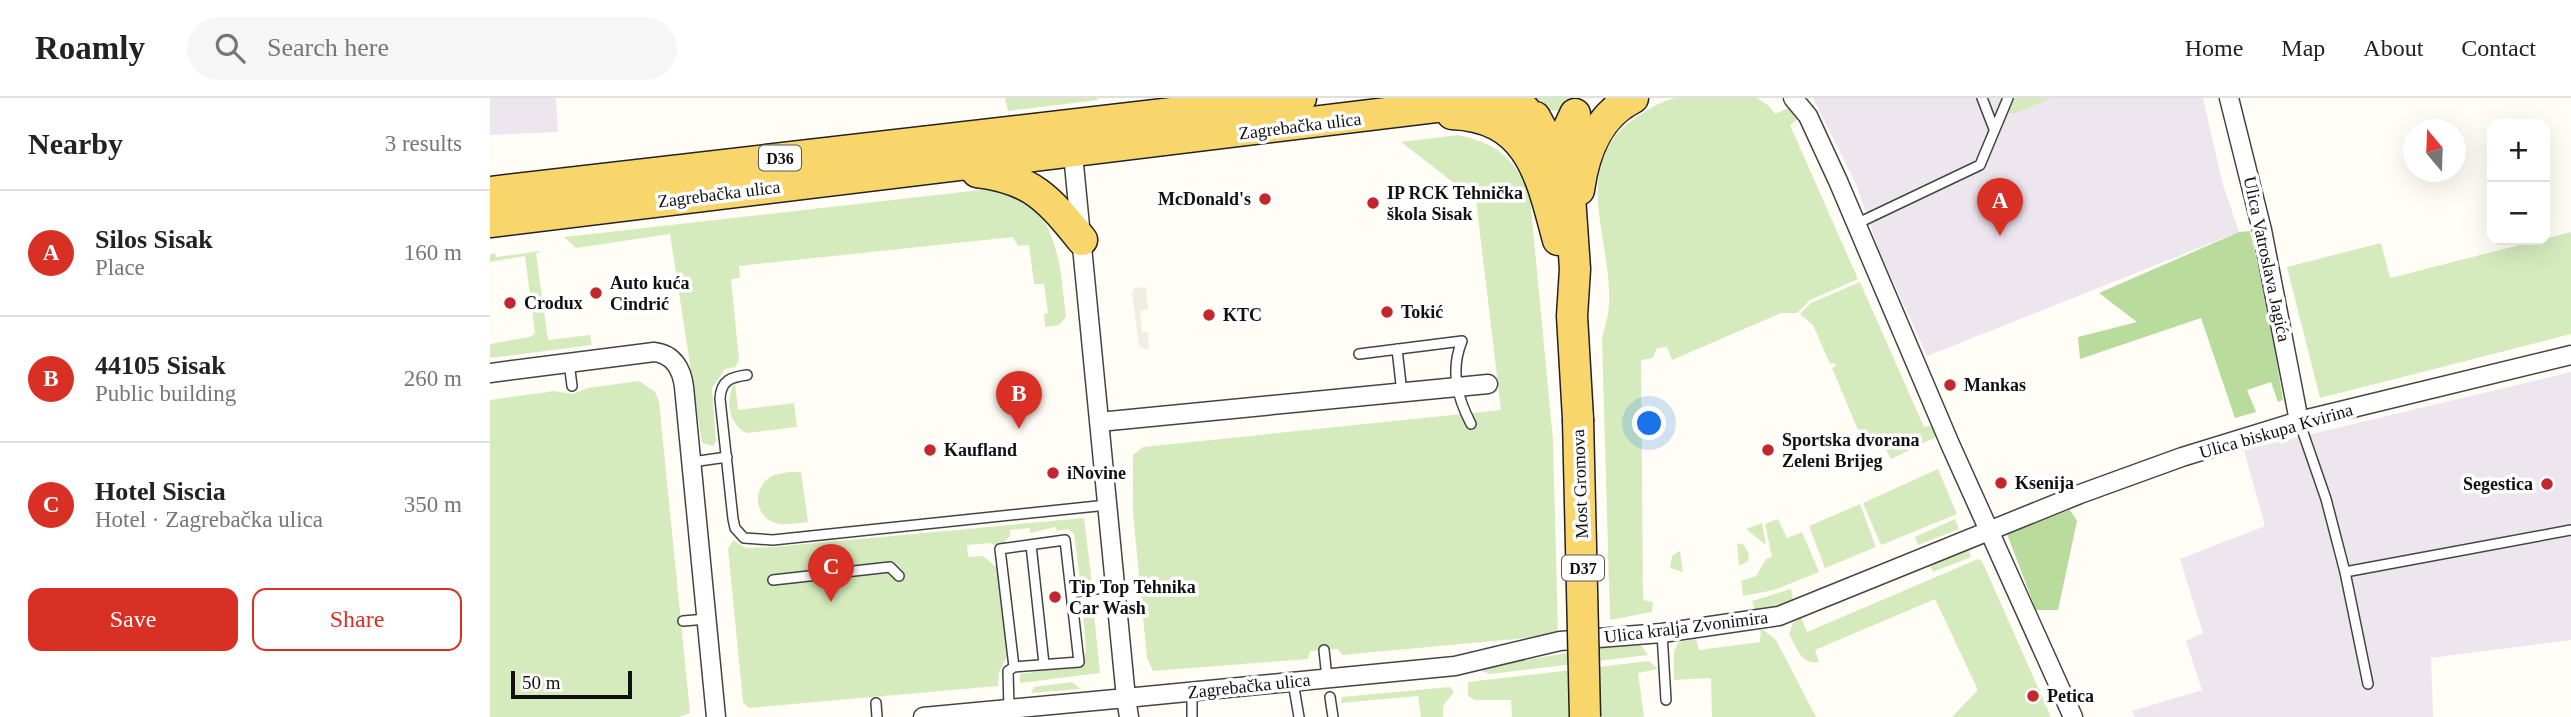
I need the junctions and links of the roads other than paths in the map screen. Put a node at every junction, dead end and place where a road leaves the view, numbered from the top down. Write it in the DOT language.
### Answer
graph roads {
  1 [pos="1301,98"];
  2 [pos="1633,98"];
  3 [pos="1793,98"];
  4 [pos="1982,98"];
  5 [pos="2008,98"];
  6 [pos="2229,98"];
  7 [pos="1586,102"];
  8 [pos="1526,108"];
  9 [pos="1405,114"];
  10 [pos="1994,129"];
  11 [pos="1072,138"];
  12 [pos="953,166"];
  13 [pos="490,192"];
  14 [pos="499,224"];
  15 [pos="1856,224"];
  16 [pos="1565,232"];
  17 [pos="1082,240"];
  18 [pos="1396,349"];
  19 [pos="1359,354"];
  20 [pos="2571,355"];
  21 [pos="569,362"];
  22 [pos="490,373"];
  23 [pos="747,375"];
  24 [pos="1489,384"];
  25 [pos="572,386"];
  26 [pos="1457,387"];
  27 [pos="1402,393"];
  28 [pos="2299,421"];
  29 [pos="1099,422"];
  30 [pos="1471,424"];
  31 [pos="727,457"];
  32 [pos="692,462"];
  33 [pos="1107,505"];
  34 [pos="1988,530"];
  35 [pos="2571,530"];
  36 [pos="1031,545"];
  37 [pos="2345,572"];
  38 [pos="899,576"];
  39 [pos="773,580"];
  40 [pos="1116,597"];
  41 [pos="1072,603"];
  42 [pos="707,619"];
  43 [pos="683,621"];
  44 [pos="1662,632"];
  45 [pos="1324,650"];
  46 [pos="1044,664"];
  47 [pos="1455,666"];
  48 [pos="1014,667"];
  49 [pos="1327,678"];
  50 [pos="1293,682"];
  51 [pos="2368,684"];
  52 [pos="1192,691"];
  53 [pos="1330,697"];
  54 [pos="1126,698"];
  55 [pos="1666,700"];
  56 [pos="876,703"];
  57 [pos="1009,709"];
  58 [pos="1129,716"];
  59 [pos="716,717"];
  60 [pos="877,717"];
  61 [pos="923,717"];
  62 [pos="1192,717"];
  63 [pos="1299,717"];
  64 [pos="1333,717"];
  65 [pos="1585,717"];
  66 [pos="2073,717"];
  1 -- 11 [label="main road, Zagrebačka ulica / D36"];
  2 -- 16 [label="main road"];
  3 -- 15 [label="street"];
  4 -- 10 [label="lane"];
  5 -- 10 [label="lane"];
  6 -- 28 [label="street, Ulica Vatroslava Jagića"];
  7 -- 8 [label="main road, D36"];
  7 -- 16 [label="main road"];
  8 -- 9 [label="main road, Zagrebačka ulica / D36"];
  8 -- 16 [label="main road"];
  9 -- 11 [label="main road, Zagrebačka ulica / D36"];
  9 -- 16 [label="main road"];
  10 -- 15 [label="lane"];
  11 -- 12 [label="main road, Zagrebačka ulica / D36"];
  11 -- 13 [label="main road, Zagrebačka ulica / D36"];
  11 -- 17 [label="street"];
  12 -- 14 [label="main road, Zagrebačka ulica / D36"];
  12 -- 17 [label="main road"];
  15 -- 34 [label="street"];
  16 -- 65 [label="main road, Most Gromova / D37, bridge"];
  17 -- 29 [label="street"];
  18 -- 19 [label="lane"];
  18 -- 26 [label="lane"];
  18 -- 27 [label="lane"];
  20 -- 28 [label="street, Ulica biskupa Kvirina"];
  21 -- 22 [label="street"];
  21 -- 25 [label="lane"];
  21 -- 32 [label="street"];
  23 -- 31 [label="lane"];
  24 -- 26 [label="street"];
  26 -- 27 [label="street"];
  26 -- 30 [label="lane"];
  27 -- 29 [label="street"];
  28 -- 34 [label="street, Ulica biskupa Kvirina"];
  28 -- 37 [label="lane"];
  29 -- 33 [label="street"];
  31 -- 32 [label="lane"];
  31 -- 33 [label="lane"];
  32 -- 42 [label="street"];
  33 -- 40 [label="street"];
  34 -- 44 [label="street, Ulica kralja Zvonimira"];
  34 -- 66 [label="street"];
  35 -- 37 [label="lane"];
  36 -- 41 [label="lane"];
  36 -- 46 [label="lane"];
  36 -- 48 [label="lane"];
  37 -- 51 [label="lane"];
  38 -- 39 [label="lane"];
  40 -- 41 [label="lane"];
  40 -- 54 [label="street"];
  41 -- 46 [label="lane"];
  42 -- 43 [label="lane"];
  42 -- 59 [label="street"];
  44 -- 47 [label="street, Ulica kralja Zvonimira"];
  44 -- 55 [label="lane"];
  45 -- 49 [label="lane"];
  46 -- 48 [label="lane"];
  47 -- 49 [label="street, Zagrebačka ulica"];
  48 -- 57 [label="lane"];
  49 -- 50 [label="street, Zagrebačka ulica"];
  50 -- 52 [label="street, Zagrebačka ulica"];
  50 -- 63 [label="lane"];
  52 -- 54 [label="street, Zagrebačka ulica"];
  52 -- 62 [label="lane"];
  53 -- 64 [label="lane"];
  54 -- 57 [label="street, Zagrebačka ulica"];
  54 -- 58 [label="street"];
  56 -- 60 [label="lane"];
  57 -- 61 [label="street, Zagrebačka ulica"];
}
